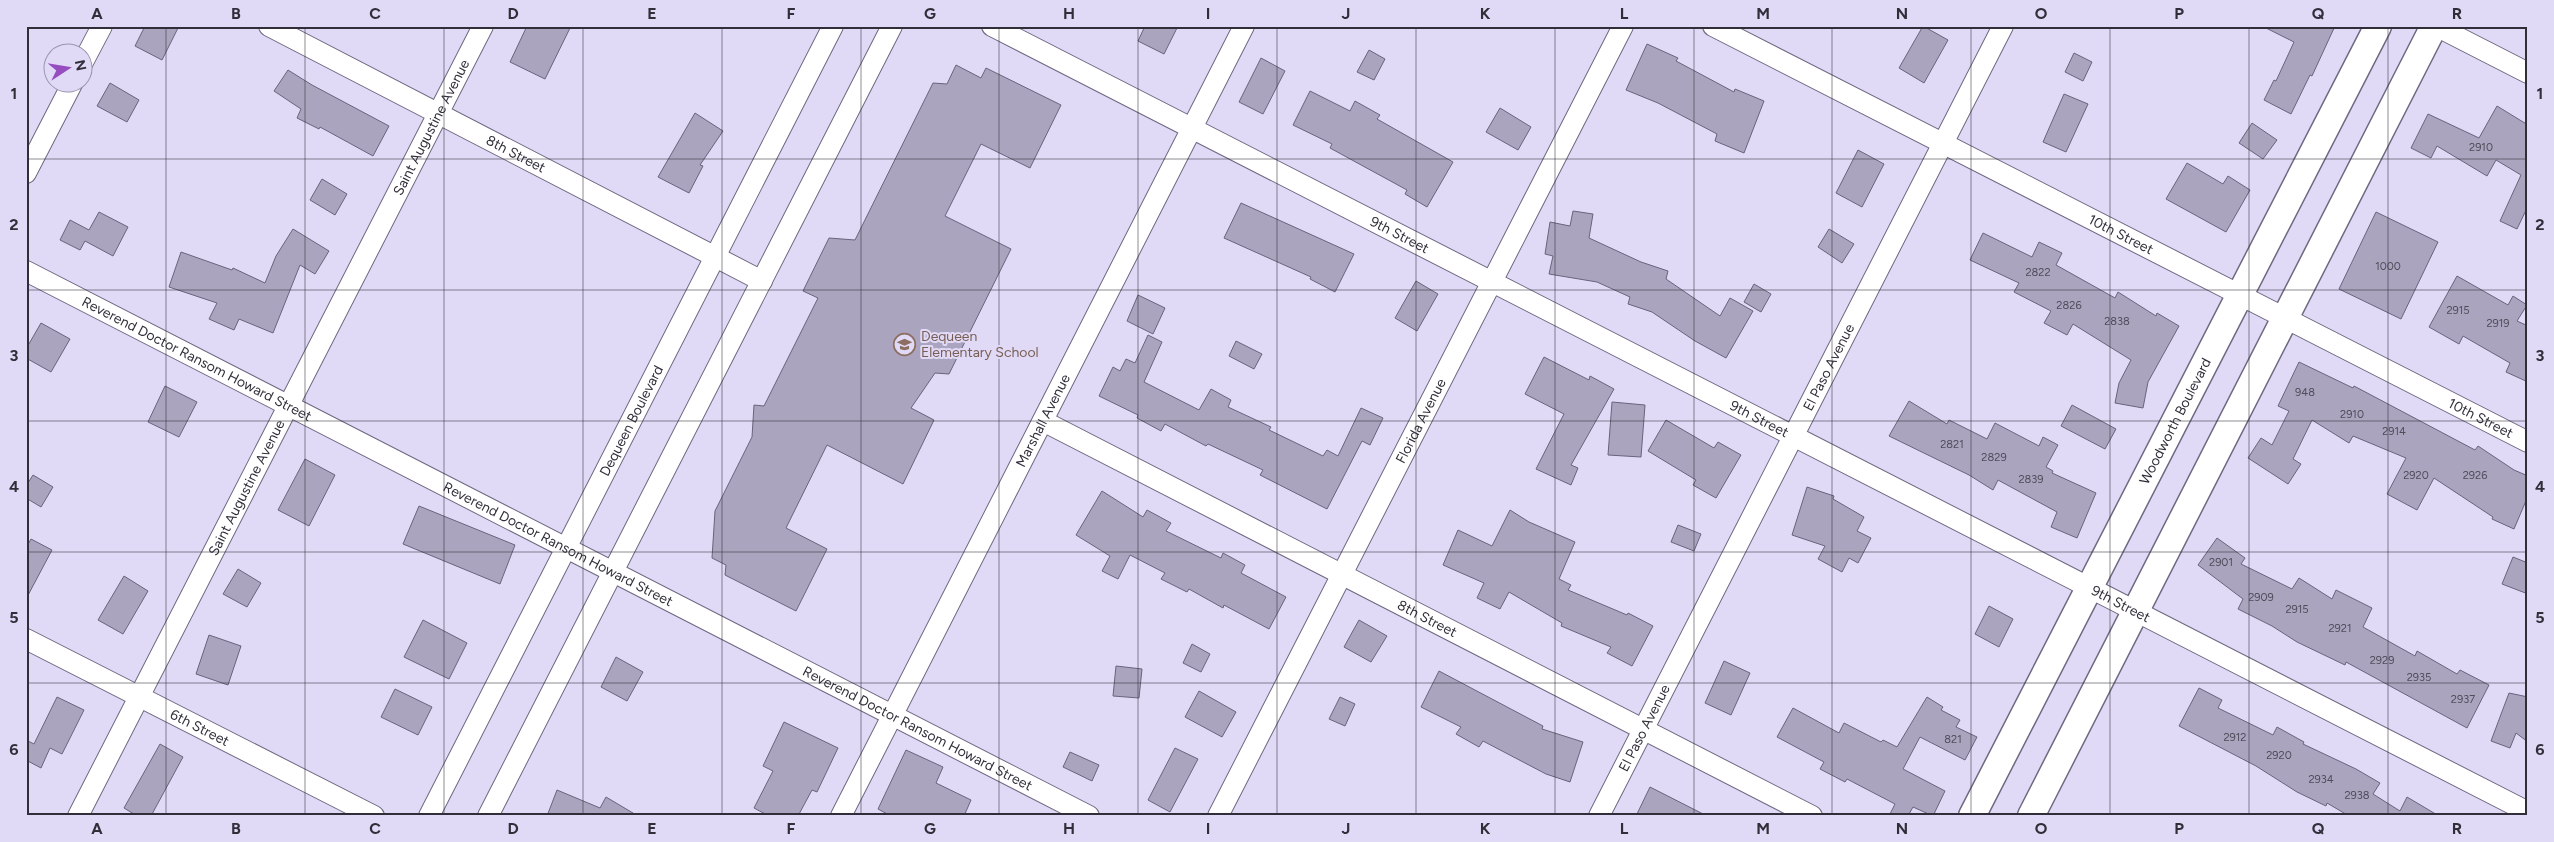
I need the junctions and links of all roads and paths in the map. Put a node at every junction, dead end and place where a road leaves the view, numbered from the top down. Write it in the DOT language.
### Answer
graph roads {
  1 [pos="102,26"];
  2 [pos="269,26"];
  3 [pos="483,26"];
  4 [pos="833,26"];
  5 [pos="892,26"];
  6 [pos="992,26"];
  7 [pos="1244,26"];
  8 [pos="1623,26"];
  9 [pos="1713,26"];
  10 [pos="2003,26"];
  11 [pos="2378,26"];
  12 [pos="2435,26"];
  13 [pos="92,45"];
  14 [pos="2528,73"];
  15 [pos="68,92"];
  16 [pos="438,114"];
  17 [pos="1192,129"];
  18 [pos="1942,144"];
  19 [pos="26,173"];
  20 [pos="714,258"];
  21 [pos="26,271"];
  22 [pos="762,281"];
  23 [pos="1492,282"];
  24 [pos="2238,296"];
  25 [pos="2285,319"];
  26 [pos="289,405"];
  27 [pos="1042,422"];
  28 [pos="1793,437"];
  29 [pos="2528,442"];
  30 [pos="566,548"];
  31 [pos="613,572"];
  32 [pos="1342,575"];
  33 [pos="2088,588"];
  34 [pos="2136,612"];
  35 [pos="26,639"];
  36 [pos="139,697"];
  37 [pos="893,715"];
  38 [pos="1643,730"];
  39 [pos="2528,812"];
  40 [pos="78,816"];
  41 [pos="374,816"];
  42 [pos="429,816"];
  43 [pos="488,816"];
  44 [pos="841,816"];
  45 [pos="1089,816"];
  46 [pos="1218,816"];
  47 [pos="1599,816"];
  48 [pos="1812,816"];
  49 [pos="1972,816"];
  50 [pos="2031,816"];
  1 -- 13 [label="street"];
  2 -- 16 [label="street, 8th Street"];
  3 -- 16 [label="street, Saint Augustine Avenue"];
  4 -- 20 [label="street, Dequeen Boulevard"];
  5 -- 22 [label="street"];
  6 -- 17 [label="street, 9th Street"];
  7 -- 17 [label="street, Marshall Avenue"];
  8 -- 23 [label="street, Florida Avenue"];
  9 -- 18 [label="street, 10th Street"];
  10 -- 18 [label="street, El Paso Avenue"];
  11 -- 24 [label="main road, Woodworth Boulevard"];
  12 -- 14 [label="street"];
  12 -- 25 [label="main road"];
  15 -- 19 [label="street"];
  16 -- 20 [label="street, 8th Street"];
  16 -- 26 [label="street, Saint Augustine Avenue"];
  17 -- 23 [label="street, 9th Street"];
  17 -- 27 [label="street, Marshall Avenue"];
  18 -- 24 [label="street, 10th Street"];
  18 -- 28 [label="street, El Paso Avenue"];
  20 -- 22 [label="street, 8th Street"];
  20 -- 30 [label="street, Dequeen Boulevard"];
  21 -- 26 [label="street, Reverend Doctor Ransom Howard Street"];
  22 -- 31 [label="street"];
  23 -- 28 [label="street, 9th Street"];
  23 -- 32 [label="street, Florida Avenue"];
  24 -- 25 [label="street, 10th Street"];
  24 -- 33 [label="main road, Woodworth Boulevard"];
  25 -- 29 [label="street, 10th Street"];
  25 -- 34 [label="main road"];
  26 -- 30 [label="street, Reverend Doctor Ransom Howard Street"];
  26 -- 36 [label="street, Saint Augustine Avenue"];
  27 -- 32 [label="street, 8th Street"];
  27 -- 37 [label="street, Marshall Avenue"];
  28 -- 33 [label="street, 9th Street"];
  28 -- 38 [label="street, El Paso Avenue"];
  30 -- 31 [label="street, Reverend Doctor Ransom Howard Street"];
  30 -- 42 [label="street, Dequeen Boulevard"];
  31 -- 37 [label="street, Reverend Doctor Ransom Howard Street"];
  31 -- 43 [label="street"];
  32 -- 38 [label="street, 8th Street"];
  32 -- 46 [label="street, Florida Avenue"];
  33 -- 34 [label="street, 9th Street"];
  33 -- 49 [label="main road, Woodworth Boulevard"];
  34 -- 39 [label="street, 9th Street"];
  34 -- 50 [label="main road"];
  35 -- 36 [label="street, 6th Street"];
  36 -- 40 [label="street, Saint Augustine Avenue"];
  36 -- 41 [label="street, 6th Street"];
  37 -- 44 [label="street, Marshall Avenue"];
  37 -- 45 [label="street, Reverend Doctor Ransom Howard Street"];
  38 -- 47 [label="street, El Paso Avenue"];
  38 -- 48 [label="street, 8th Street"];
}
